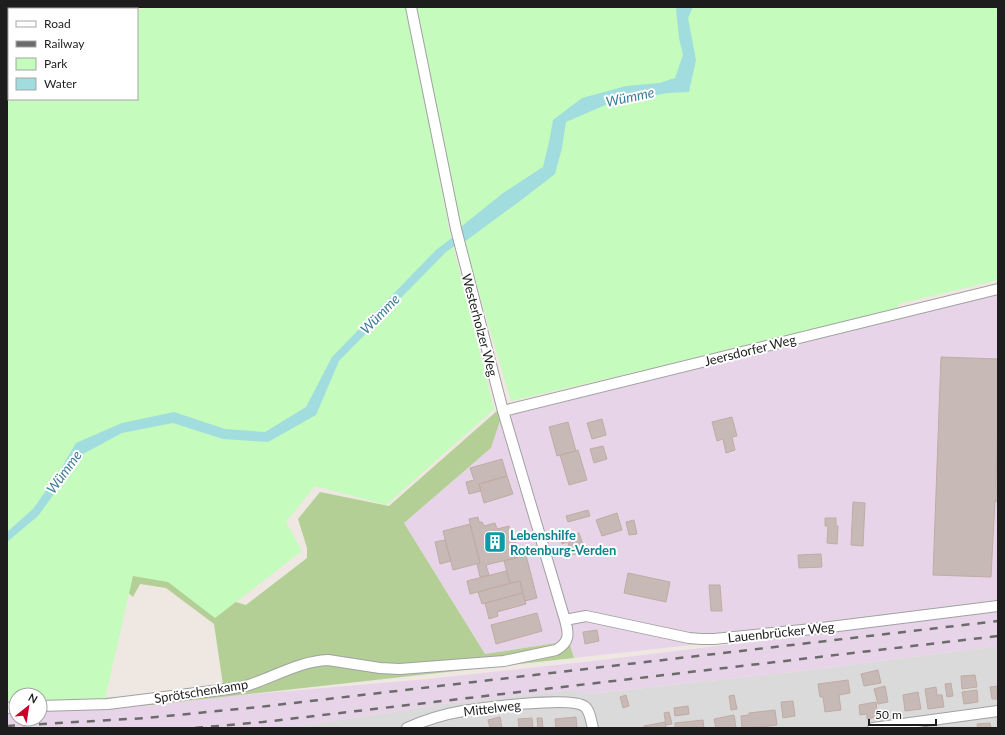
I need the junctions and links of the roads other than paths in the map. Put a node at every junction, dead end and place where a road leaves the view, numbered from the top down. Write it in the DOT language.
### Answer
graph roads {
  1 [pos="411,7"];
  2 [pos="998,288"];
  3 [pos="503,411"];
  4 [pos="998,606"];
  5 [pos="565,620"];
  6 [pos="568,638"];
  7 [pos="48,706"];
  8 [pos="998,711"];
  9 [pos="420,725"];
  10 [pos="407,728"];
  11 [pos="593,728"];
  12 [pos="873,728"];
  1 -- 3 [label="street, Westerholzer Weg"];
  2 -- 3 [label="street, Jeersdorfer Weg"];
  3 -- 5 [label="street, Westerholzer Weg"];
  4 -- 5 [label="street, Lauenbrücker Weg"];
  5 -- 6 [label="street, Westerholzer Weg"];
  6 -- 7 [label="street, Sprötschenkamp"];
  8 -- 12 [label="street"];
  9 -- 10 [label="street, Mittelweg"];
  9 -- 11 [label="street, Mittelweg"];
}
